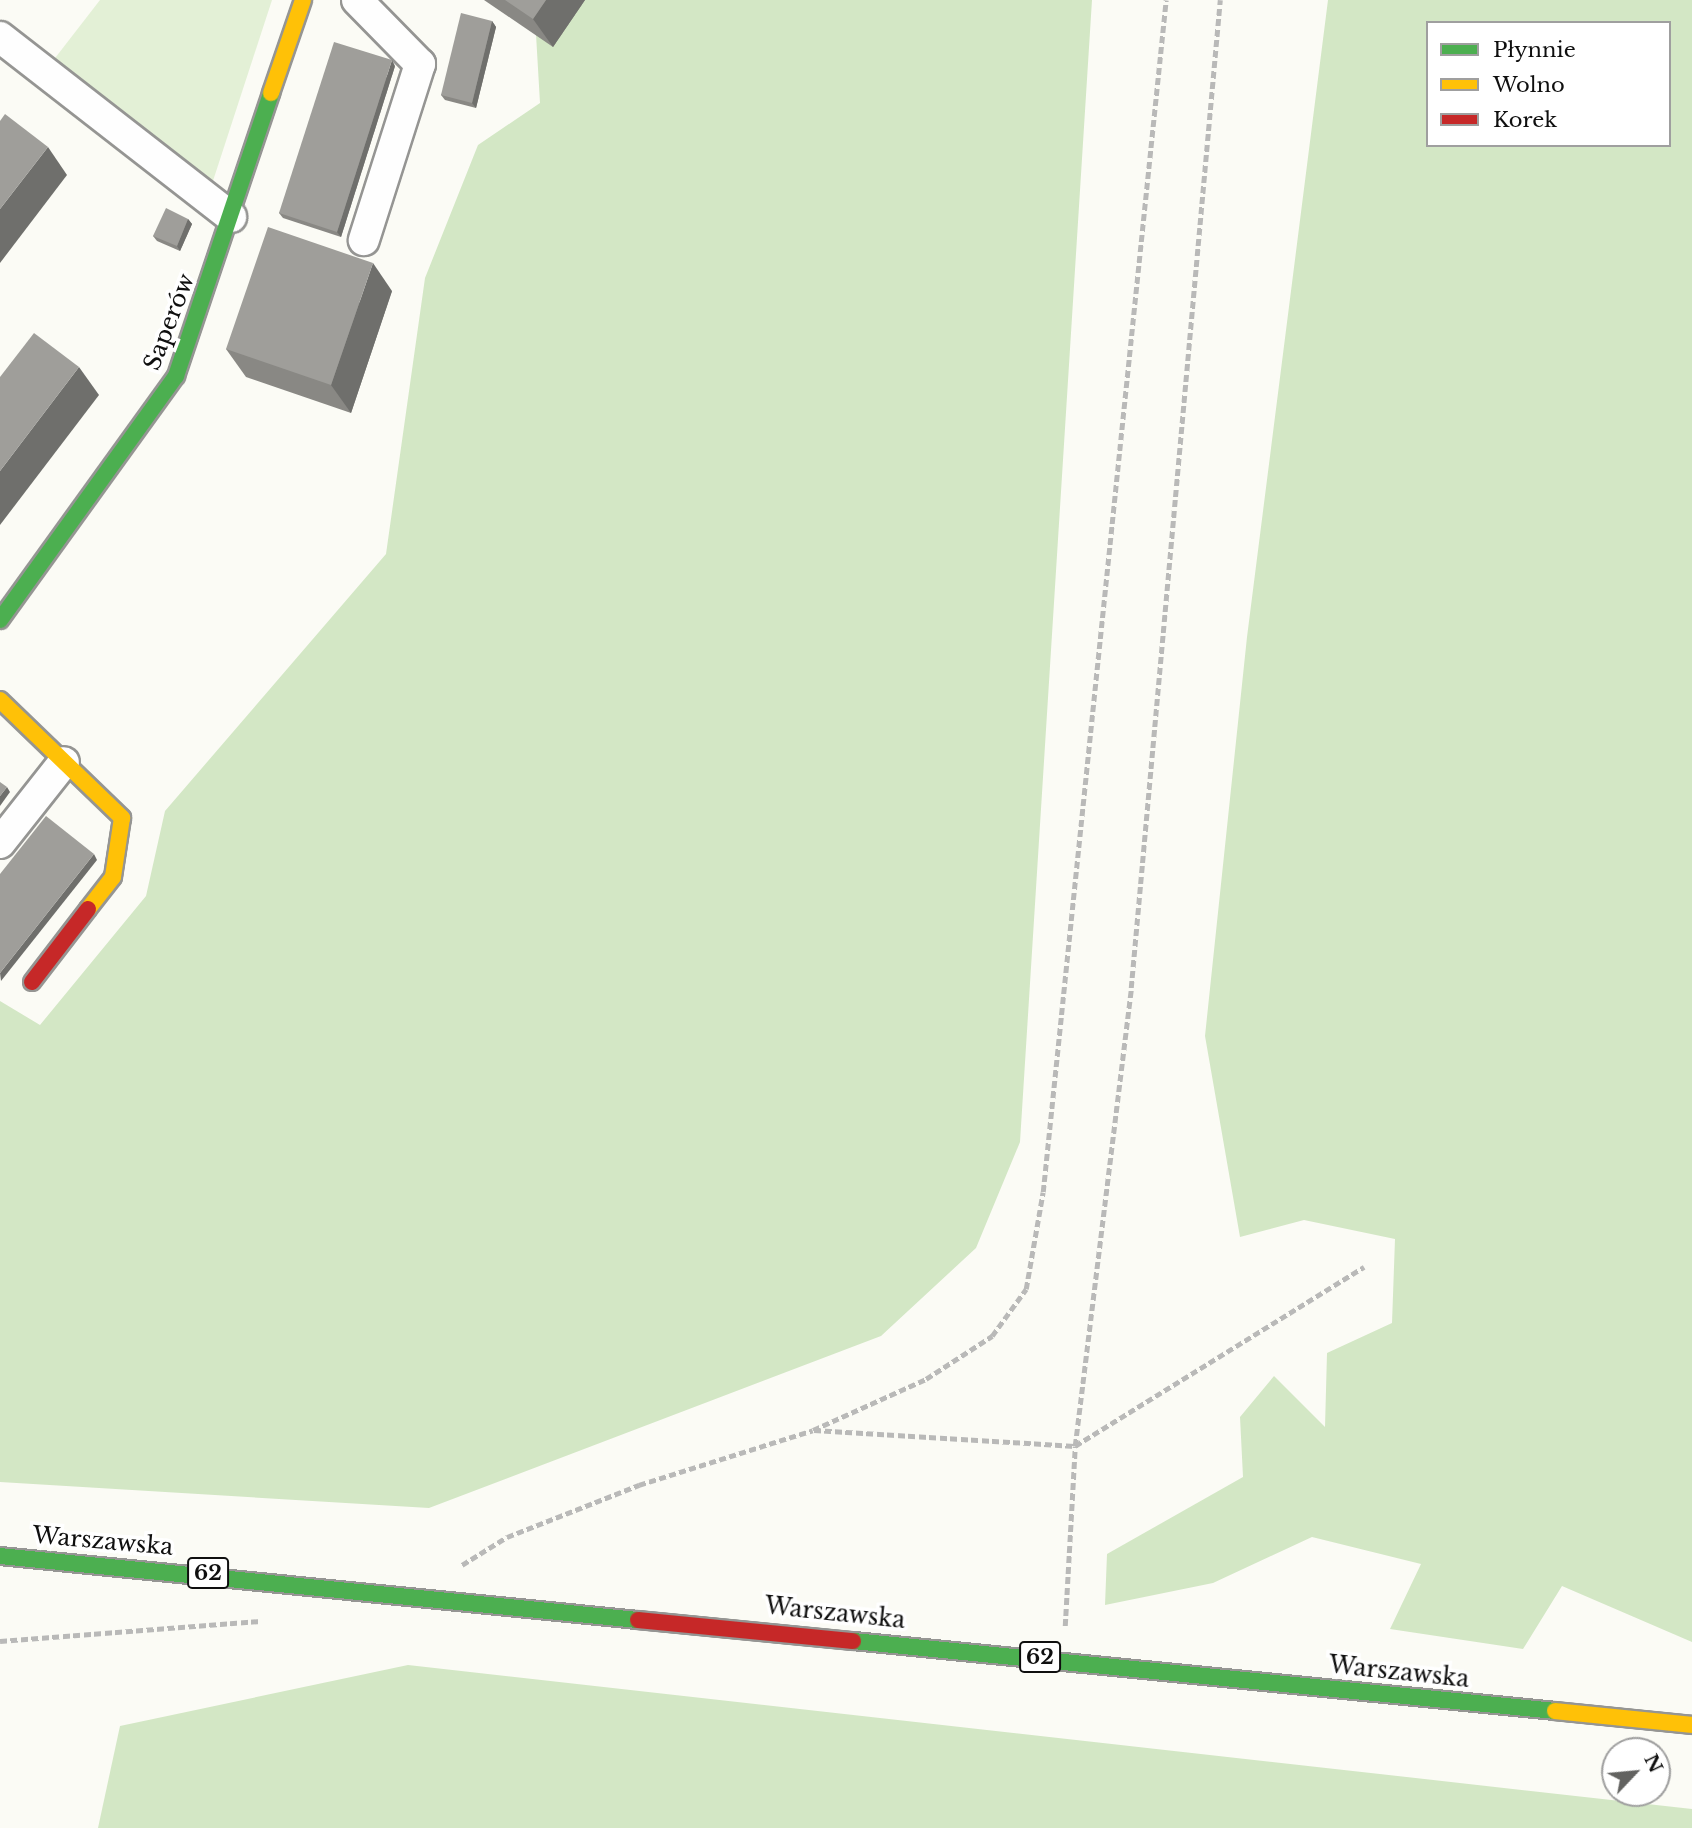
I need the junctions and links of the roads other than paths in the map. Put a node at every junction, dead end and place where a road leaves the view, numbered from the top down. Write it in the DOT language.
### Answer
graph roads {
  1 [pos="303,0"];
  2 [pos="357,0"];
  3 [pos="0,37"];
  4 [pos="231,217"];
  5 [pos="364,240"];
  6 [pos="0,620"];
  7 [pos="0,700"];
  8 [pos="64,762"];
  9 [pos="0,843"];
  10 [pos="32,982"];
  11 [pos="0,1556"];
  12 [pos="1692,1725"];
  1 -- 4 [label="main road, Saperów"];
  2 -- 5 [label="street"];
  3 -- 4 [label="street"];
  4 -- 6 [label="main road, Saperów"];
  7 -- 8 [label="main road"];
  8 -- 9 [label="street"];
  8 -- 10 [label="main road"];
  11 -- 12 [label="main road, Warszawska / 62"];
}
